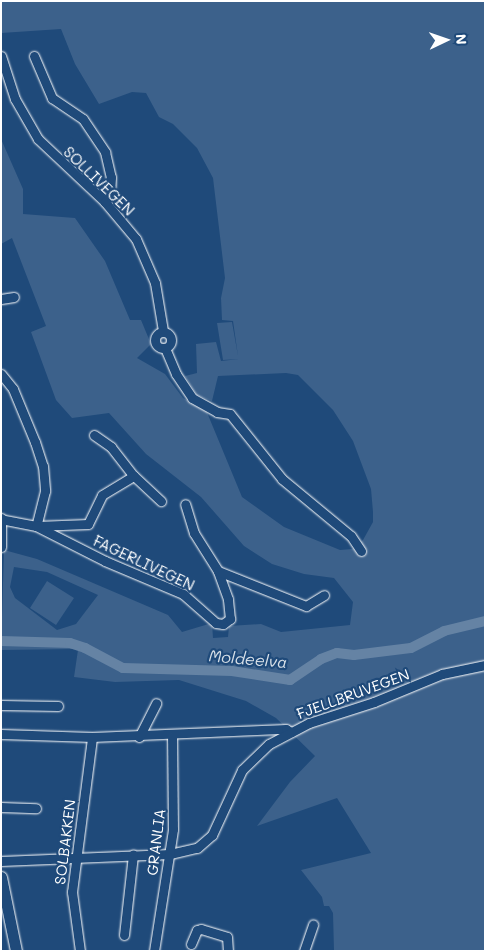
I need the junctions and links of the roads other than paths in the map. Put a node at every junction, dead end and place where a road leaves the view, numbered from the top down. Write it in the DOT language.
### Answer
graph roads {
  1 [pos="1,56"];
  2 [pos="34,56"];
  3 [pos="106,202"];
  4 [pos="14,296"];
  5 [pos="1,299"];
  6 [pos="1,374"];
  7 [pos="94,434"];
  8 [pos="134,476"];
  9 [pos="161,501"];
  10 [pos="184,504"];
  11 [pos="1,519"];
  12 [pos="36,526"];
  13 [pos="1,547"];
  14 [pos="361,551"];
  15 [pos="218,571"];
  16 [pos="324,595"];
  17 [pos="485,666"];
  18 [pos="156,703"];
  19 [pos="1,705"];
  20 [pos="58,706"];
  21 [pos="291,732"];
  22 [pos="1,734"];
  23 [pos="172,736"];
  24 [pos="92,737"];
  25 [pos="139,737"];
  26 [pos="1,807"];
  27 [pos="36,808"];
  28 [pos="170,854"];
  29 [pos="133,855"];
  30 [pos="76,858"];
  31 [pos="1,861"];
  32 [pos="1,877"];
  33 [pos="313,925"];
  34 [pos="124,935"];
  35 [pos="191,944"];
  36 [pos="16,951"];
  37 [pos="80,951"];
  38 [pos="154,951"];
  39 [pos="228,951"];
  40 [pos="304,951"];
  1 -- 3 [label="street, SOLLIVEGEN"];
  2 -- 3 [label="street"];
  3 -- 14 [label="street, SOLLIVEGEN"];
  4 -- 5 [label="street"];
  6 -- 12 [label="street"];
  7 -- 8 [label="street"];
  8 -- 9 [label="street"];
  8 -- 12 [label="street"];
  10 -- 15 [label="street, FAGERLIVEGEN"];
  11 -- 12 [label="street, FAGERLIVEGEN"];
  11 -- 13 [label="street"];
  12 -- 15 [label="street, FAGERLIVEGEN"];
  15 -- 16 [label="street"];
  17 -- 21 [label="street, FJELLBRUVEGEN"];
  18 -- 25 [label="street"];
  19 -- 20 [label="street"];
  21 -- 23 [label="street, FJELLBRUVEGEN"];
  21 -- 28 [label="street"];
  22 -- 24 [label="street, FJELLBRUVEGEN"];
  23 -- 25 [label="street, FJELLBRUVEGEN"];
  23 -- 28 [label="street, GRANLIA"];
  24 -- 25 [label="street, FJELLBRUVEGEN"];
  24 -- 30 [label="street, SOLBAKKEN"];
  26 -- 27 [label="street"];
  28 -- 29 [label="street"];
  28 -- 38 [label="street, GRANLIA"];
  29 -- 30 [label="street"];
  29 -- 34 [label="street"];
  30 -- 31 [label="street"];
  30 -- 37 [label="street, SOLBAKKEN"];
  32 -- 36 [label="main road"];
  33 -- 40 [label="street"];
  35 -- 39 [label="street"];
}
